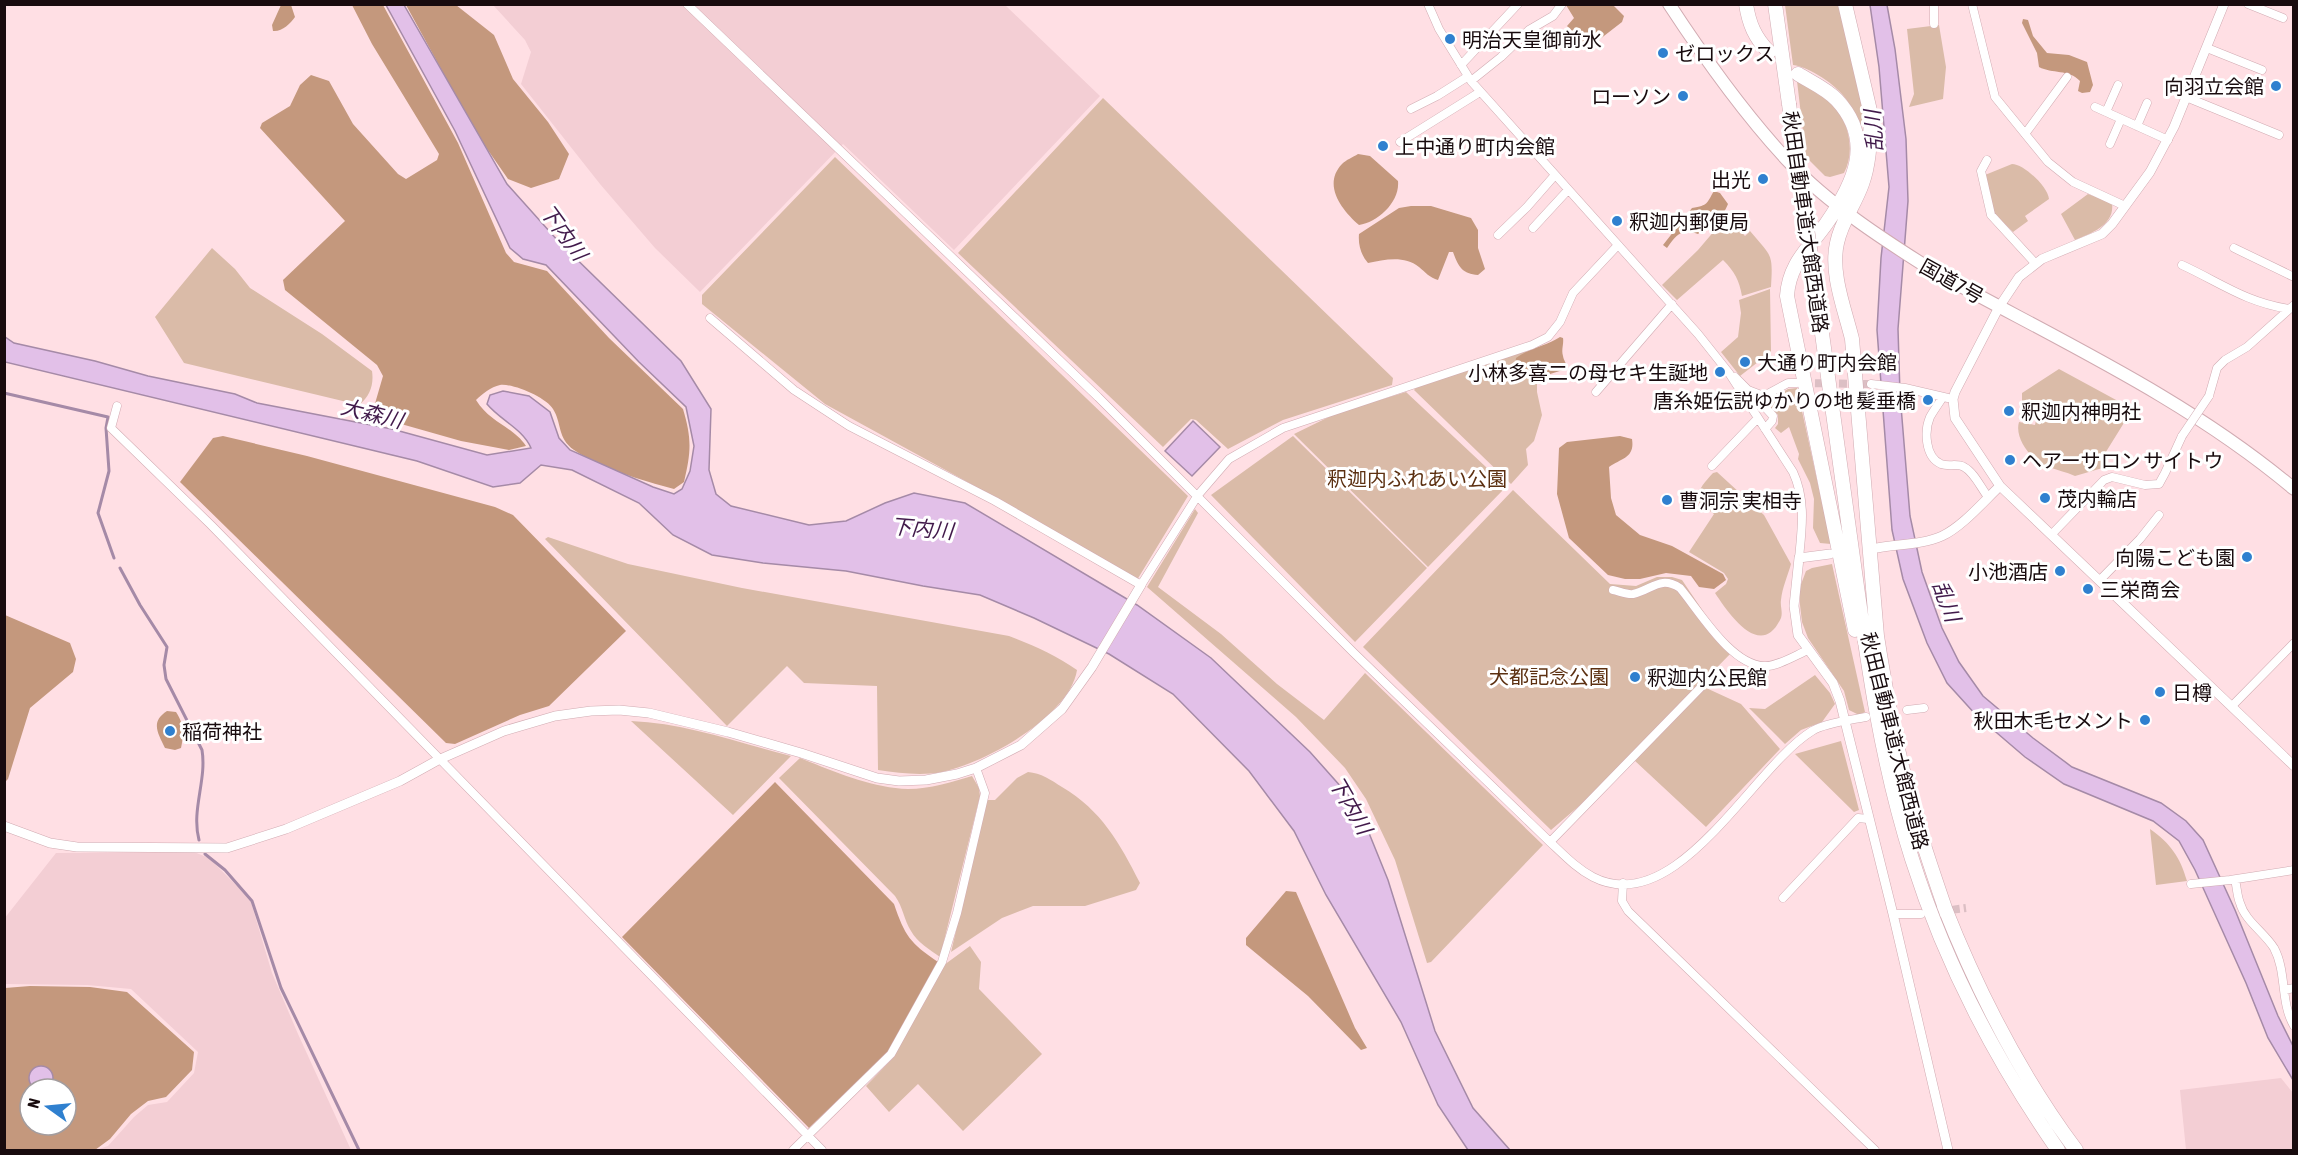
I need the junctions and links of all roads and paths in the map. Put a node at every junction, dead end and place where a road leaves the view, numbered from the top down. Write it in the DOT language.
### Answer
graph roads {
  1 [pos="687,4"];
  2 [pos="1428,4"];
  3 [pos="1518,4"];
  4 [pos="1562,4"];
  5 [pos="1669,4"];
  6 [pos="1746,4"];
  7 [pos="1775,4"];
  8 [pos="1845,4"];
  9 [pos="1934,4"];
  10 [pos="1972,4"];
  11 [pos="2223,4"];
  12 [pos="2248,4"];
  13 [pos="2283,18"];
  14 [pos="1934,24"];
  15 [pos="2207,48"];
  16 [pos="1769,52"];
  17 [pos="1461,65"];
  18 [pos="2262,70"];
  19 [pos="1798,74"];
  20 [pos="2067,77"];
  21 [pos="1469,79"];
  22 [pos="2118,85"];
  23 [pos="1480,92"];
  24 [pos="2186,97"];
  25 [pos="2147,103"];
  26 [pos="2094,107"];
  27 [pos="1411,109"];
  28 [pos="2106,112"];
  29 [pos="2121,119"];
  30 [pos="2137,126"];
  31 [pos="2025,134"];
  32 [pos="2278,135"];
  33 [pos="2168,140"];
  34 [pos="1400,142"];
  35 [pos="2110,144"];
  36 [pos="1987,160"];
  37 [pos="1555,175"];
  38 [pos="1568,190"];
  39 [pos="2125,206"];
  40 [pos="1843,209"];
  41 [pos="1533,228"];
  42 [pos="1498,235"];
  43 [pos="1618,245"];
  44 [pos="2234,248"];
  45 [pos="2035,263"];
  46 [pos="2182,265"];
  47 [pos="2294,277"];
  48 [pos="1671,304"];
  49 [pos="2292,307"];
  50 [pos="1999,308"];
  51 [pos="710,318"];
  52 [pos="1723,366"];
  53 [pos="1797,383"];
  54 [pos="1870,384"];
  55 [pos="1596,392"];
  56 [pos="1762,397"];
  57 [pos="1948,398"];
  58 [pos="117,406"];
  59 [pos="1758,418"];
  60 [pos="1765,429"];
  61 [pos="1712,466"];
  62 [pos="2000,486"];
  63 [pos="2294,489"];
  64 [pos="1198,495"];
  65 [pos="1988,497"];
  66 [pos="2159,515"];
  67 [pos="2052,534"];
  68 [pos="1876,548"];
  69 [pos="1830,554"];
  70 [pos="1799,558"];
  71 [pos="2100,580"];
  72 [pos="1857,583"];
  73 [pos="1141,585"];
  74 [pos="1613,590"];
  75 [pos="2293,645"];
  76 [pos="1808,650"];
  77 [pos="1706,682"];
  78 [pos="1873,699"];
  79 [pos="2232,706"];
  80 [pos="1924,708"];
  81 [pos="1907,710"];
  82 [pos="1866,717"];
  83 [pos="1846,722"];
  84 [pos="438,760"];
  85 [pos="2294,766"];
  86 [pos="976,768"];
  87 [pos="1868,819"];
  88 [pos="4,826"];
  89 [pos="1550,842"];
  90 [pos="2294,870"];
  91 [pos="2232,880"];
  92 [pos="1623,883"];
  93 [pos="2191,884"];
  94 [pos="1783,898"];
  95 [pos="1893,914"];
  96 [pos="1921,914"];
  97 [pos="1947,914"];
  98 [pos="2294,988"];
  99 [pos="2284,990"];
  100 [pos="2294,1026"];
  101 [pos="808,1136"];
  102 [pos="793,1150"];
  103 [pos="822,1150"];
  104 [pos="1875,1150"];
  105 [pos="1947,1150"];
  106 [pos="2058,1150"];
  107 [pos="2076,1150"];
  1 -- 64 [label="street"];
  2 -- 17 [label="street"];
  3 -- 17 [label="street"];
  4 -- 21 [label="street"];
  5 -- 40 [label="highway, 国道7号"];
  6 -- 16 [label="highway"];
  7 -- 72 [label="highway, 秋田自動車道;大館西道路, bridge"];
  8 -- 40 [label="highway"];
  9 -- 14 [label="street"];
  10 -- 31 [label="street"];
  11 -- 15 [label="street"];
  12 -- 13 [label="street"];
  15 -- 18 [label="street"];
  15 -- 24 [label="street"];
  17 -- 21 [label="street"];
  19 -- 40 [label="highway"];
  20 -- 31 [label="street"];
  21 -- 23 [label="street"];
  21 -- 27 [label="street"];
  22 -- 28 [label="street"];
  23 -- 34 [label="street"];
  23 -- 37 [label="street"];
  24 -- 32 [label="street"];
  24 -- 33 [label="street"];
  25 -- 30 [label="street"];
  26 -- 28 [label="street"];
  28 -- 29 [label="street"];
  29 -- 30 [label="street"];
  29 -- 35 [label="street"];
  30 -- 33 [label="street"];
  31 -- 39 [label="street"];
  33 -- 39 [label="street"];
  36 -- 45 [label="street"];
  37 -- 38 [label="street"];
  37 -- 42 [label="street"];
  38 -- 41 [label="street"];
  38 -- 43 [label="street"];
  39 -- 45 [label="street"];
  40 -- 50 [label="highway, 国道7号"];
  40 -- 78 [label="highway"];
  40 -- 97 [label="highway"];
  43 -- 48 [label="street"];
  43 -- 64 [label="street"];
  44 -- 47 [label="street"];
  45 -- 50 [label="street"];
  46 -- 49 [label="street"];
  48 -- 52 [label="street"];
  48 -- 55 [label="street"];
  49 -- 67 [label="street, bridge"];
  50 -- 57 [label="street"];
  50 -- 63 [label="highway, 国道7号"];
  51 -- 73 [label="street"];
  52 -- 56 [label="street"];
  52 -- 59 [label="street"];
  53 -- 56 [label="street"];
  54 -- 57 [label="street"];
  56 -- 60 [label="street"];
  57 -- 62 [label="street"];
  57 -- 65 [label="street"];
  58 -- 84 [label="street"];
  59 -- 60 [label="street"];
  59 -- 61 [label="street"];
  60 -- 70 [label="street"];
  62 -- 65 [label="street"];
  62 -- 67 [label="street"];
  64 -- 73 [label="street"];
  64 -- 89 [label="street"];
  65 -- 68 [label="street"];
  66 -- 71 [label="street"];
  67 -- 71 [label="street"];
  69 -- 70 [label="street"];
  70 -- 76 [label="street"];
  71 -- 79 [label="street"];
  72 -- 78 [label="highway, 秋田自動車道;大館西道路"];
  72 -- 97 [label="highway, 秋田自動車道;大館西道路"];
  73 -- 86 [label="street"];
  74 -- 76 [label="street"];
  75 -- 79 [label="street"];
  76 -- 83 [label="street"];
  77 -- 89 [label="street"];
  78 -- 106 [label="highway, 秋田自動車道;大館西道路"];
  79 -- 85 [label="street"];
  80 -- 81 [label="street"];
  82 -- 83 [label="street"];
  83 -- 87 [label="street"];
  83 -- 92 [label="street"];
  84 -- 86 [label="street"];
  84 -- 88 [label="street"];
  84 -- 101 [label="street"];
  86 -- 101 [label="street"];
  87 -- 94 [label="street"];
  87 -- 95 [label="street"];
  89 -- 92 [label="street"];
  90 -- 91 [label="street"];
  91 -- 93 [label="street"];
  91 -- 99 [label="street"];
  92 -- 104 [label="street"];
  95 -- 96 [label="street"];
  95 -- 105 [label="street"];
  97 -- 107 [label="highway, 秋田自動車道;大館西道路"];
  98 -- 99 [label="street"];
  99 -- 100 [label="street"];
  101 -- 102 [label="street"];
  101 -- 103 [label="street"];
}
